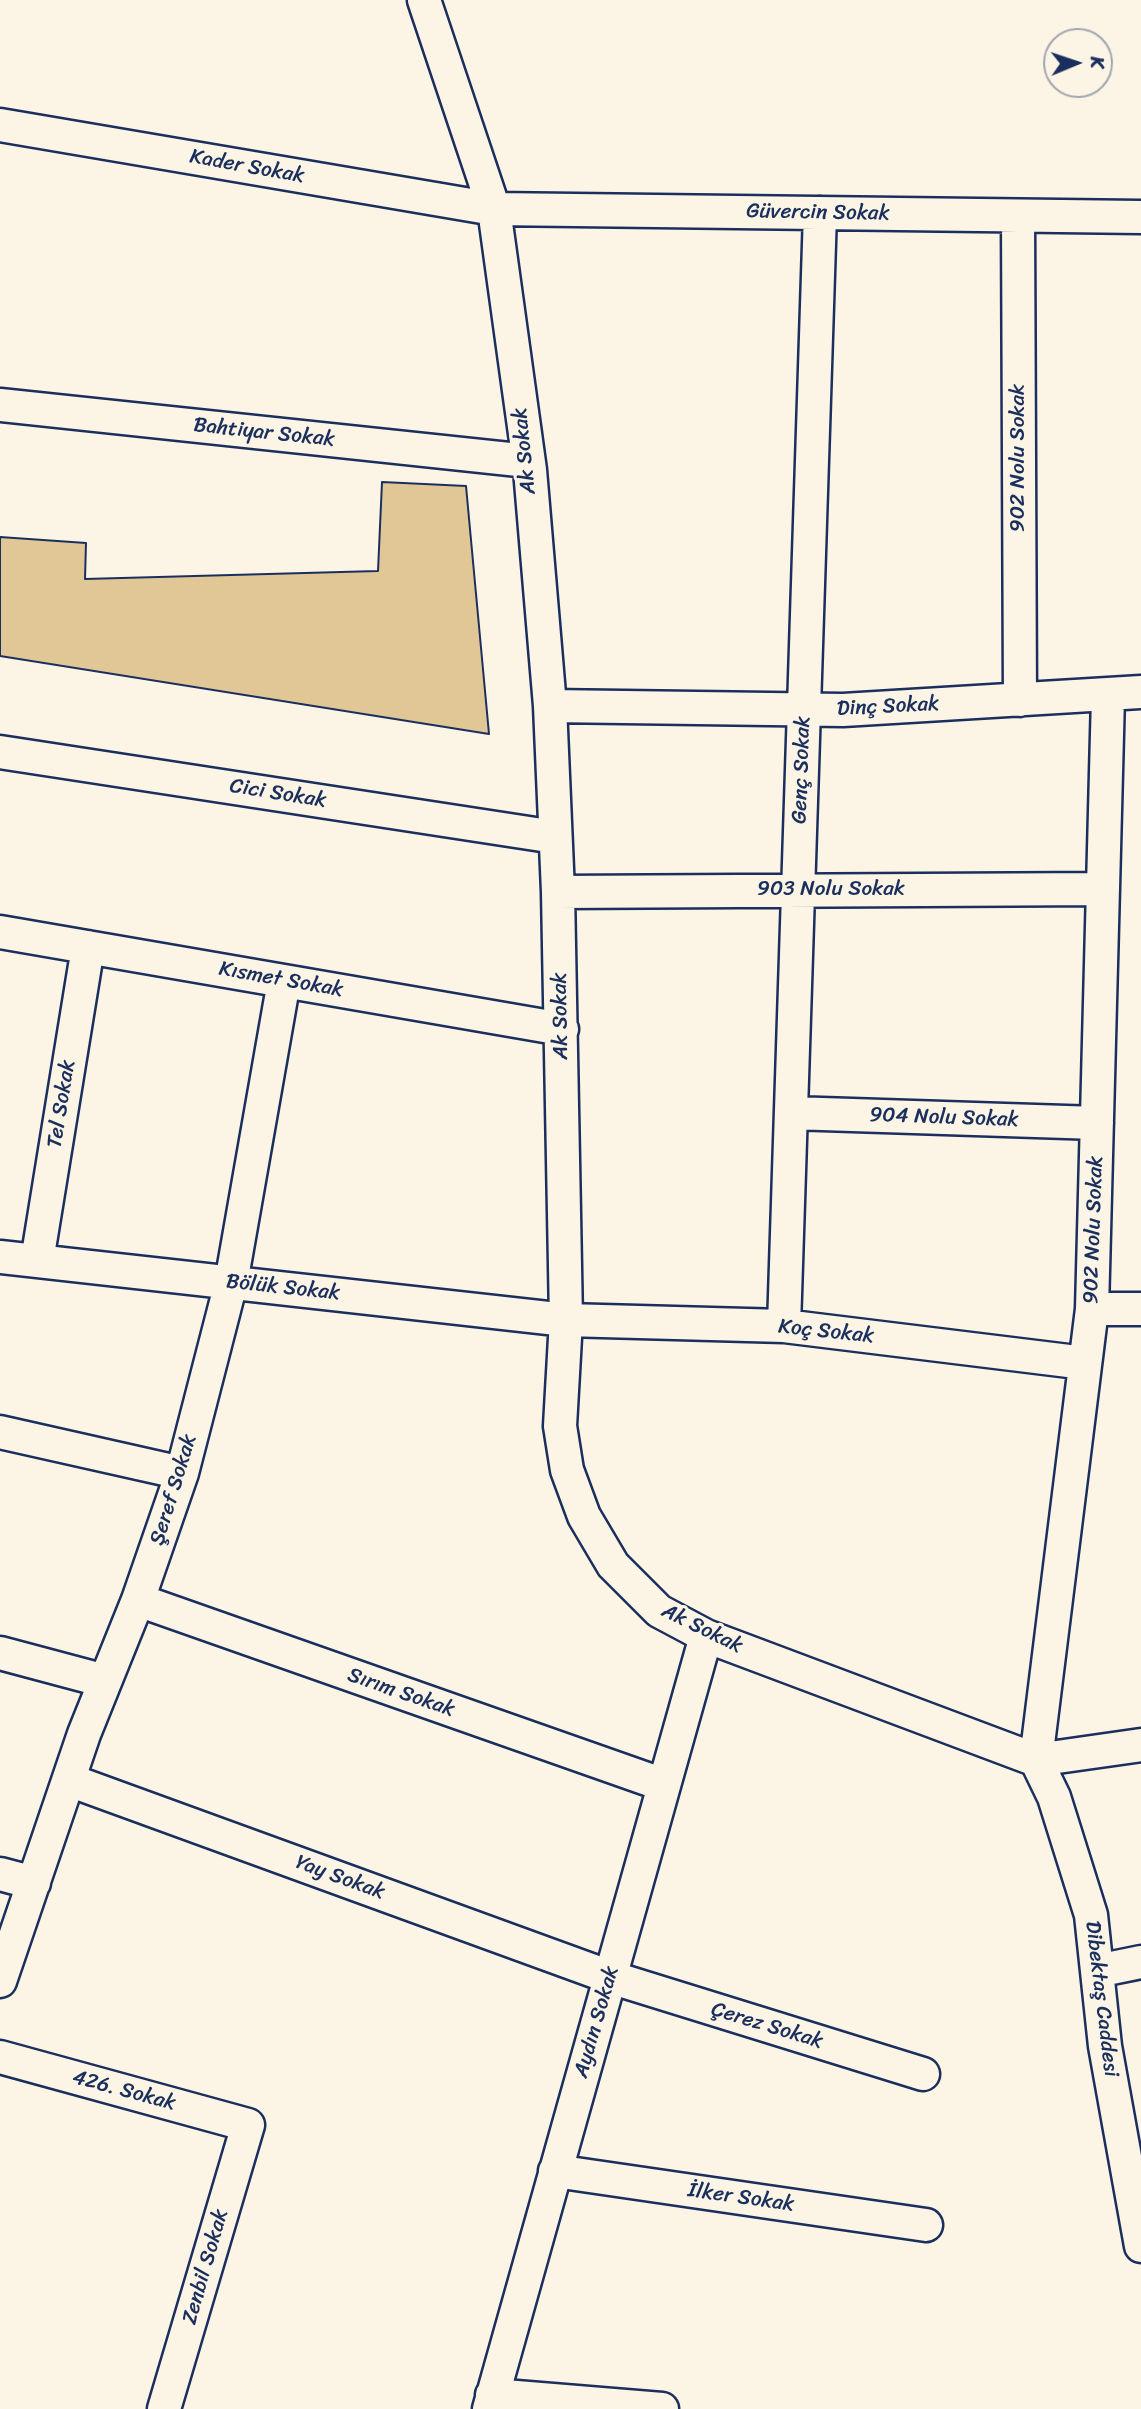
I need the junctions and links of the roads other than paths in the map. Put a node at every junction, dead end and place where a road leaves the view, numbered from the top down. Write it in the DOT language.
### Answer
graph roads {
  1 [pos="424,0"];
  2 [pos="0,125"];
  3 [pos="494,209"];
  4 [pos="820,214"];
  5 [pos="1018,216"];
  6 [pos="1141,218"];
  7 [pos="0,405"];
  8 [pos="528,461"];
  9 [pos="1141,692"];
  10 [pos="1108,696"];
  11 [pos="1020,700"];
  12 [pos="550,706"];
  13 [pos="804,710"];
  14 [pos="0,752"];
  15 [pos="555,837"];
  16 [pos="1103,889"];
  17 [pos="558,891"];
  18 [pos="798,891"];
  19 [pos="0,932"];
  20 [pos="88,947"];
  21 [pos="284,981"];
  22 [pos="562,1029"];
  23 [pos="791,1113"];
  24 [pos="1097,1123"];
  25 [pos="0,1257"];
  26 [pos="37,1261"];
  27 [pos="231,1283"];
  28 [pos="1093,1309"];
  29 [pos="1141,1309"];
  30 [pos="566,1320"];
  31 [pos="784,1326"];
  32 [pos="1084,1363"];
  33 [pos="0,1432"];
  34 [pos="182,1473"];
  35 [pos="138,1600"];
  36 [pos="706,1636"];
  37 [pos="0,1653"];
  38 [pos="105,1681"];
  39 [pos="1141,1745"];
  40 [pos="1036,1760"];
  41 [pos="69,1780"];
  42 [pos="664,1785"];
  43 [pos="0,1874"];
  44 [pos="34,1883"];
  45 [pos="1141,1962"];
  46 [pos="1097,1971"];
  47 [pos="610,1977"];
  48 [pos="0,1981"];
  49 [pos="0,2057"];
  50 [pos="923,2074"];
  51 [pos="248,2125"];
  52 [pos="1134,2163"];
  53 [pos="555,2171"];
  54 [pos="926,2225"];
  55 [pos="1141,2246"];
  56 [pos="491,2402"];
  57 [pos="164,2409"];
  58 [pos="662,2409"];
  1 -- 3 [label="street, Ak Sokak"];
  2 -- 3 [label="street, Kader Sokak"];
  3 -- 4 [label="street, Güvercin Sokak"];
  3 -- 8 [label="street, Ak Sokak"];
  4 -- 5 [label="street, Güvercin Sokak"];
  4 -- 13 [label="street, Genç Sokak"];
  5 -- 6 [label="street, Güvercin Sokak"];
  5 -- 11 [label="street, 902 Nolu Sokak"];
  7 -- 8 [label="street, Bahtiyar Sokak"];
  8 -- 12 [label="street, Ak Sokak"];
  9 -- 10 [label="street, Dinç Sokak"];
  10 -- 11 [label="street, Dinç Sokak"];
  10 -- 16 [label="street, 902 Nolu Sokak"];
  11 -- 13 [label="street, Dinç Sokak"];
  12 -- 13 [label="street, Dinç Sokak"];
  12 -- 15 [label="street, Ak Sokak"];
  13 -- 18 [label="street, Genç Sokak"];
  14 -- 15 [label="street, Cici Sokak"];
  15 -- 17 [label="street, Ak Sokak"];
  16 -- 18 [label="street, 903 Nolu Sokak"];
  16 -- 24 [label="street, 902 Nolu Sokak"];
  17 -- 18 [label="street, 903 Nolu Sokak"];
  17 -- 22 [label="street, Ak Sokak"];
  18 -- 23 [label="street, Genç Sokak"];
  19 -- 20 [label="street, Kısmet Sokak"];
  20 -- 21 [label="street, Kısmet Sokak"];
  20 -- 26 [label="street, Tel Sokak"];
  21 -- 22 [label="street, Kısmet Sokak"];
  21 -- 27 [label="street, Şeref Sokak"];
  22 -- 30 [label="street, Ak Sokak"];
  23 -- 24 [label="street, 904 Nolu Sokak"];
  23 -- 31 [label="street, Genç Sokak"];
  24 -- 28 [label="street, 902 Nolu Sokak"];
  25 -- 26 [label="street, Bölük Sokak"];
  26 -- 27 [label="street, Bölük Sokak"];
  27 -- 30 [label="street, Bölük Sokak"];
  27 -- 34 [label="street, Şeref Sokak"];
  28 -- 29 [label="street"];
  28 -- 32 [label="street, 902 Nolu Sokak"];
  30 -- 31 [label="street, Koç Sokak"];
  30 -- 36 [label="street, Ak Sokak"];
  31 -- 32 [label="street, Koç Sokak"];
  32 -- 40 [label="street, 902 Nolu Sokak"];
  33 -- 34 [label="street"];
  34 -- 35 [label="street, Şeref Sokak"];
  35 -- 38 [label="street, Şeref Sokak"];
  35 -- 42 [label="street, Sırım Sokak"];
  36 -- 40 [label="street, Ak Sokak"];
  36 -- 42 [label="street, Aydın Sokak"];
  37 -- 38 [label="street"];
  38 -- 41 [label="street, Şeref Sokak"];
  39 -- 40 [label="street"];
  40 -- 46 [label="street, Dibektaş Caddesi"];
  41 -- 44 [label="street, Şeref Sokak"];
  41 -- 47 [label="street, Yay Sokak"];
  42 -- 47 [label="street, Aydın Sokak"];
  43 -- 44 [label="street"];
  44 -- 48 [label="street, Şeref Sokak"];
  45 -- 46 [label="street"];
  46 -- 52 [label="street, Dibektaş Caddesi"];
  47 -- 50 [label="street, Çerez Sokak"];
  47 -- 53 [label="street, Aydın Sokak"];
  49 -- 51 [label="street, 426. Sokak"];
  51 -- 57 [label="street, Zenbil Sokak"];
  52 -- 55 [label="street, Dibektaş Caddesi"];
  53 -- 54 [label="street, İlker Sokak"];
  53 -- 56 [label="street, Aydın Sokak"];
  56 -- 58 [label="street"];
}
